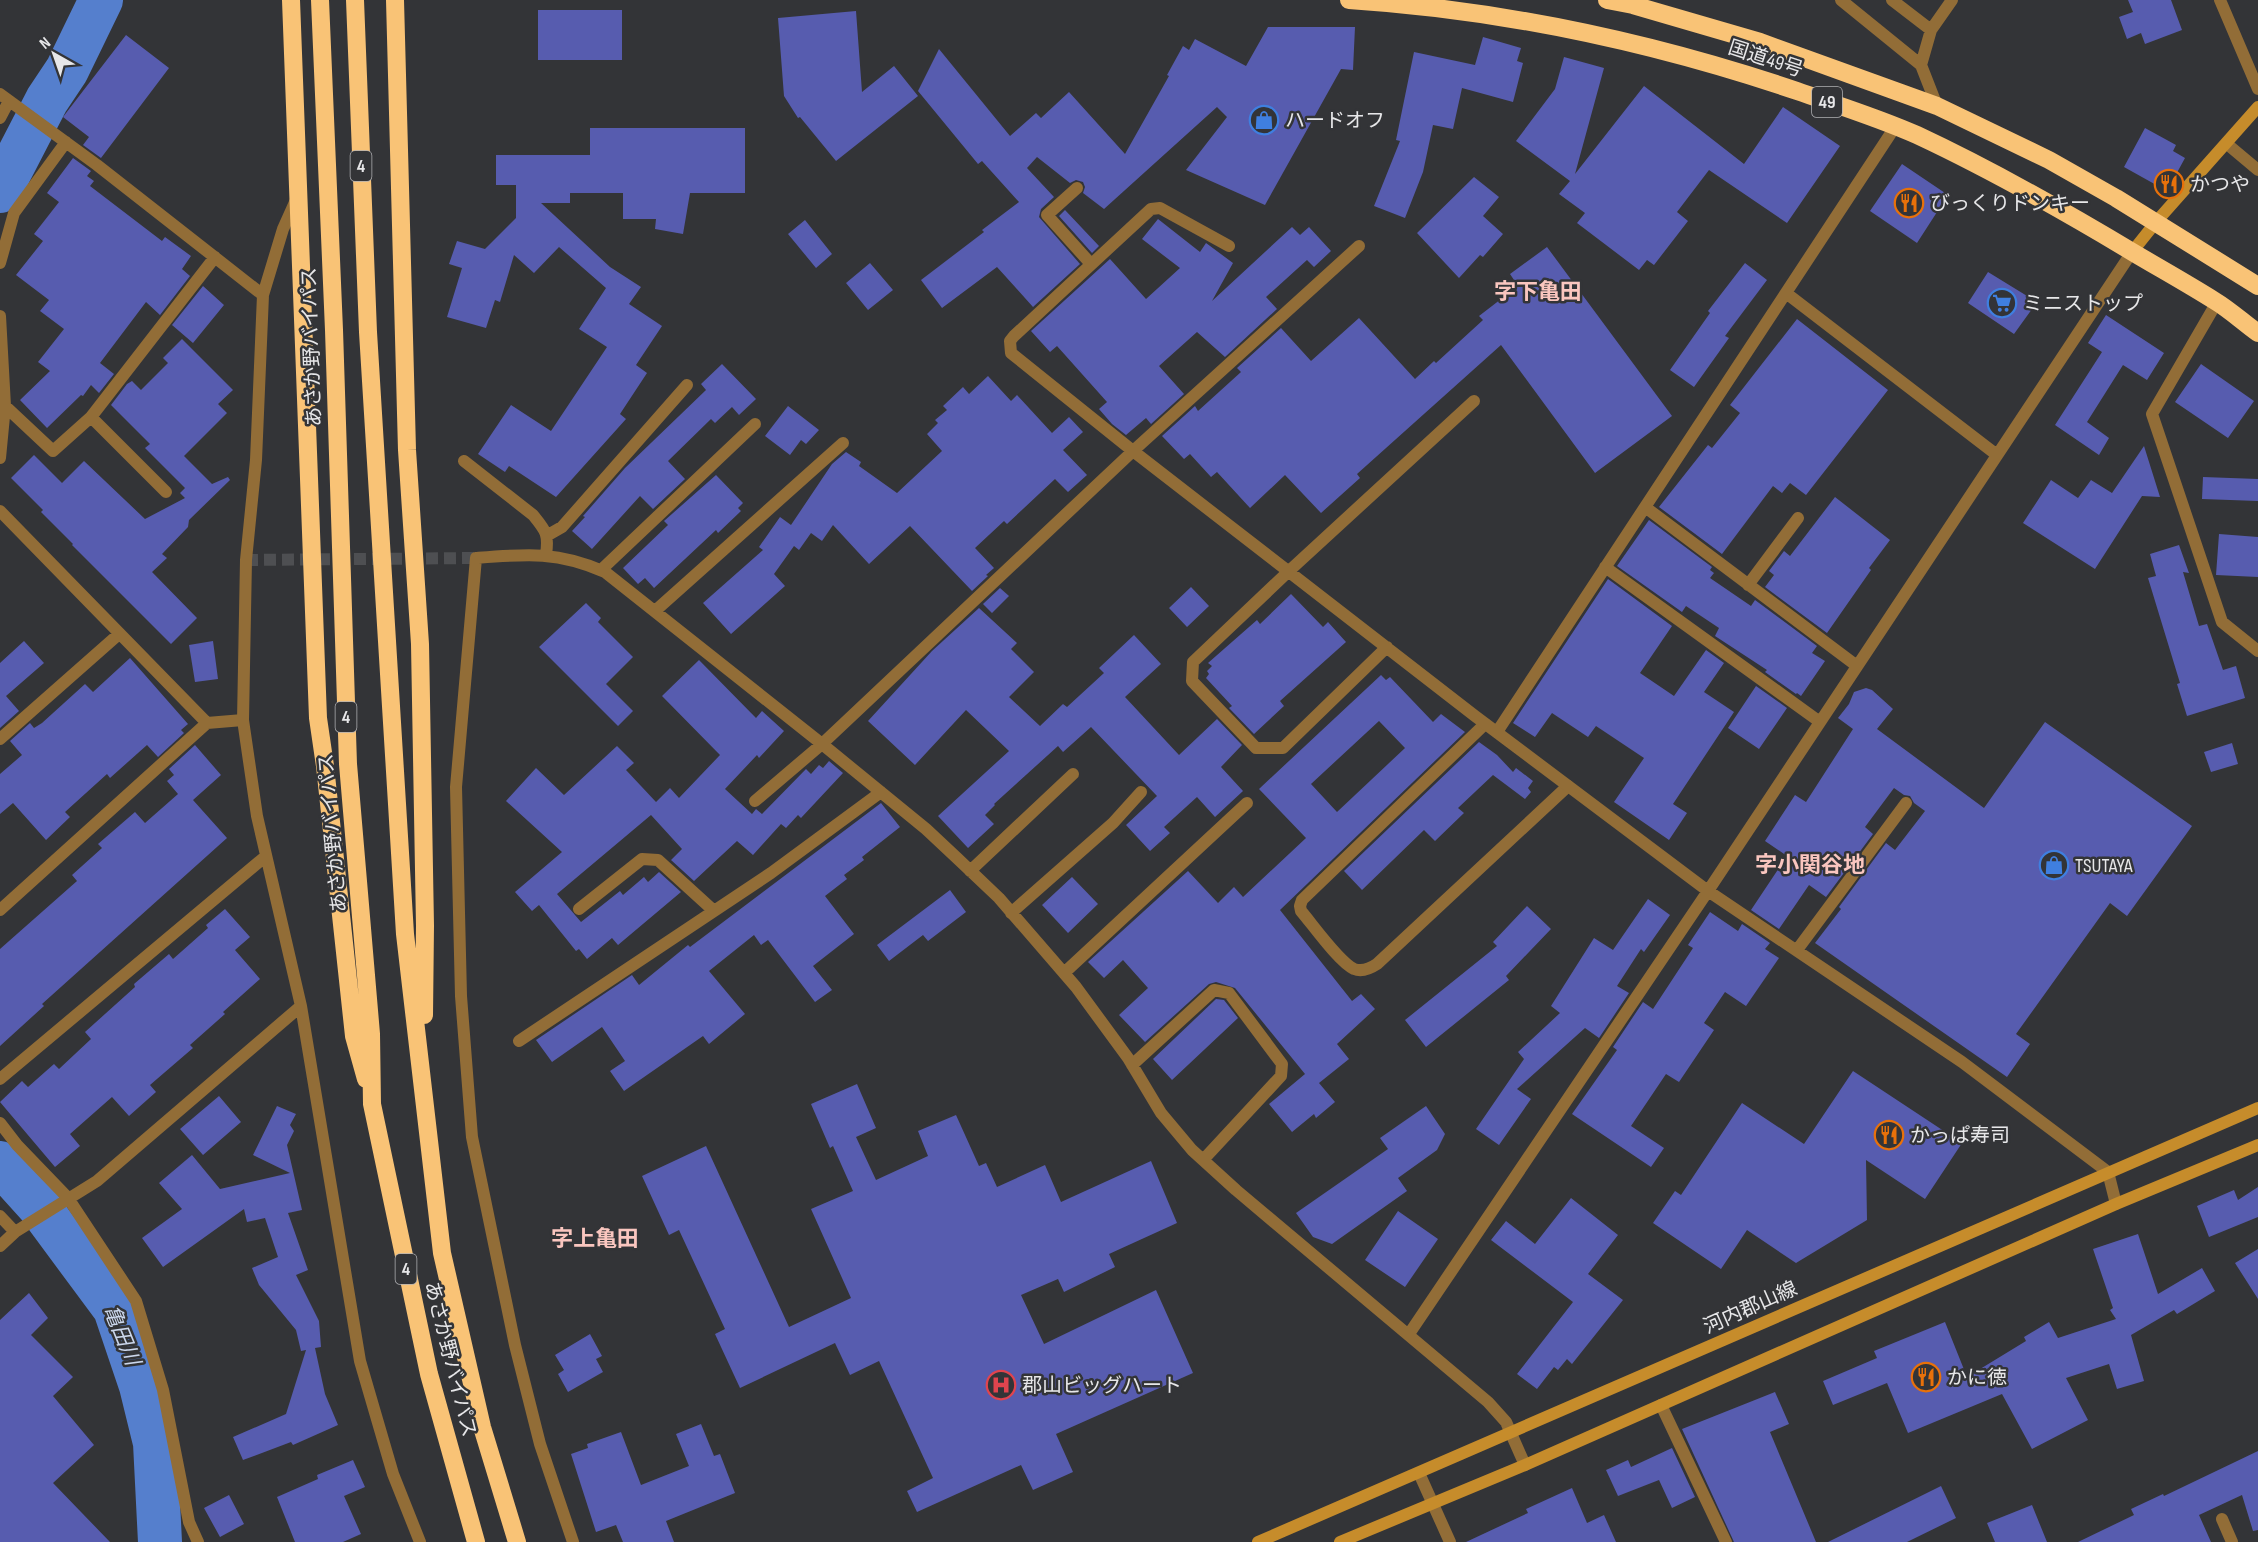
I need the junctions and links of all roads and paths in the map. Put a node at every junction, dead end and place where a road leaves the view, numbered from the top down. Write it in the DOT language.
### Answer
graph roads {
  1 [pos="291,0"];
  2 [pos="320,0"];
  3 [pos="355,0"];
  4 [pos="395,0"];
  5 [pos="1348,0"];
  6 [pos="1607,0"];
  7 [pos="1841,0"];
  8 [pos="1892,0"];
  9 [pos="1952,0"];
  10 [pos="2220,0"];
  11 [pos="1931,30"];
  12 [pos="1921,65"];
  13 [pos="2258,89"];
  14 [pos="4,97"];
  15 [pos="1937,106"];
  16 [pos="2258,107"];
  17 [pos="0,118"];
  18 [pos="1895,127"];
  19 [pos="66,142"];
  20 [pos="2227,144"];
  21 [pos="2258,170"];
  22 [pos="1077,188"];
  23 [pos="298,196"];
  24 [pos="2156,222"];
  25 [pos="1229,246"];
  26 [pos="1359,246"];
  27 [pos="2132,252"];
  28 [pos="215,257"];
  29 [pos="0,263"];
  30 [pos="1091,264"];
  31 [pos="2258,286"];
  32 [pos="1786,292"];
  33 [pos="263,295"];
  34 [pos="2217,302"];
  35 [pos="0,316"];
  36 [pos="2258,333"];
  37 [pos="687,385"];
  38 [pos="1474,401"];
  39 [pos="5,406"];
  40 [pos="91,417"];
  41 [pos="755,424"];
  42 [pos="843,443"];
  43 [pos="1133,451"];
  44 [pos="1997,455"];
  45 [pos="0,458"];
  46 [pos="464,461"];
  47 [pos="166,492"];
  48 [pos="1645,507"];
  49 [pos="0,511"];
  50 [pos="1798,518"];
  51 [pos="548,535"];
  52 [pos="546,555"];
  53 [pos="1605,567"];
  54 [pos="601,570"];
  55 [pos="1288,571"];
  56 [pos="1749,585"];
  57 [pos="655,611"];
  58 [pos="119,633"];
  59 [pos="1387,647"];
  60 [pos="2258,651"];
  61 [pos="1857,666"];
  62 [pos="243,720"];
  63 [pos="1820,722"];
  64 [pos="207,723"];
  65 [pos="1485,724"];
  66 [pos="1497,732"];
  67 [pos="0,738"];
  68 [pos="822,744"];
  69 [pos="1073,774"];
  70 [pos="1568,786"];
  71 [pos="881,792"];
  72 [pos="1141,792"];
  73 [pos="755,801"];
  74 [pos="1247,803"];
  75 [pos="1906,803"];
  76 [pos="266,856"];
  77 [pos="970,871"];
  78 [pos="1708,891"];
  79 [pos="579,909"];
  80 [pos="0,910"];
  81 [pos="714,911"];
  82 [pos="1011,913"];
  83 [pos="1797,950"];
  84 [pos="1064,973"];
  85 [pos="302,1006"];
  86 [pos="519,1041"];
  87 [pos="1132,1065"];
  88 [pos="0,1079"];
  89 [pos="423,1095"];
  90 [pos="372,1104"];
  91 [pos="2258,1108"];
  92 [pos="0,1123"];
  93 [pos="2258,1146"];
  94 [pos="1203,1160"];
  95 [pos="2108,1172"];
  96 [pos="65,1199"];
  97 [pos="2116,1204"];
  98 [pos="0,1216"];
  99 [pos="15,1232"];
  100 [pos="0,1246"];
  101 [pos="1409,1334"];
  102 [pos="1661,1405"];
  103 [pos="1511,1432"];
  104 [pos="1525,1465"];
  105 [pos="1419,1473"];
  106 [pos="1432,1502"];
  107 [pos="2222,1519"];
  108 [pos="198,1542"];
  109 [pos="420,1542"];
  110 [pos="476,1542"];
  111 [pos="517,1542"];
  112 [pos="573,1542"];
  113 [pos="1258,1542"];
  114 [pos="1340,1542"];
  115 [pos="1450,1542"];
  116 [pos="1726,1542"];
  117 [pos="2232,1542"];
  1 -- 23 [label="highway"];
  2 -- 90 [label="highway, あさか野バイパス / 4"];
  3 -- 89 [label="highway, あさか野バイパス / 4"];
  4 -- 89 [label="highway"];
  5 -- 18 [label="highway, 国道49号 / 49"];
  6 -- 15 [label="highway, 国道49号 / 49"];
  7 -- 12 [label="street"];
  8 -- 11 [label="street"];
  9 -- 11 [label="street"];
  10 -- 13 [label="street"];
  11 -- 12 [label="street"];
  12 -- 15 [label="street"];
  14 -- 17 [label="street"];
  14 -- 19 [label="street"];
  15 -- 24 [label="highway, 国道49号 / 49"];
  16 -- 20 [label="main road"];
  18 -- 27 [label="highway, 国道49号 / 49"];
  18 -- 32 [label="street"];
  19 -- 28 [label="street"];
  19 -- 29 [label="street"];
  20 -- 21 [label="street"];
  20 -- 24 [label="main road"];
  22 -- 30 [label="street"];
  23 -- 33 [label="street"];
  23 -- 90 [label="highway"];
  24 -- 27 [label="main road"];
  24 -- 31 [label="highway, 国道49号 / 49"];
  25 -- 30 [label="street"];
  26 -- 43 [label="street"];
  27 -- 34 [label="highway, 国道49号 / 49"];
  27 -- 44 [label="street"];
  28 -- 33 [label="street"];
  28 -- 40 [label="street"];
  30 -- 43 [label="street"];
  32 -- 44 [label="street"];
  32 -- 48 [label="street"];
  33 -- 62 [label="street"];
  34 -- 36 [label="highway, 国道49号 / 49"];
  34 -- 60 [label="street"];
  35 -- 39 [label="street"];
  37 -- 51 [label="street"];
  38 -- 55 [label="street"];
  39 -- 40 [label="street"];
  39 -- 45 [label="street"];
  40 -- 47 [label="street"];
  41 -- 54 [label="street"];
  42 -- 57 [label="street"];
  43 -- 55 [label="street"];
  43 -- 68 [label="street"];
  44 -- 61 [label="street"];
  46 -- 51 [label="street"];
  48 -- 53 [label="street"];
  48 -- 56 [label="street"];
  49 -- 58 [label="street"];
  50 -- 56 [label="street"];
  51 -- 52 [label="street"];
  52 -- 54 [label="street"];
  52 -- 112 [label="street"];
  53 -- 63 [label="street"];
  53 -- 66 [label="street"];
  54 -- 57 [label="street"];
  55 -- 59 [label="street"];
  55 -- 59 [label="street"];
  56 -- 61 [label="street"];
  57 -- 68 [label="street"];
  58 -- 64 [label="street"];
  58 -- 67 [label="street"];
  59 -- 65 [label="street"];
  61 -- 63 [label="street"];
  62 -- 64 [label="street"];
  62 -- 76 [label="street"];
  63 -- 78 [label="street"];
  64 -- 80 [label="street"];
  65 -- 66 [label="street"];
  65 -- 70 [label="street"];
  66 -- 70 [label="street"];
  68 -- 71 [label="street"];
  68 -- 73 [label="street"];
  69 -- 77 [label="street"];
  70 -- 78 [label="street"];
  71 -- 77 [label="street"];
  71 -- 81 [label="street"];
  72 -- 82 [label="street"];
  74 -- 84 [label="street"];
  75 -- 83 [label="street"];
  76 -- 85 [label="street"];
  76 -- 88 [label="street"];
  77 -- 82 [label="street"];
  78 -- 83 [label="street"];
  78 -- 101 [label="street"];
  79 -- 81 [label="street"];
  81 -- 86 [label="street"];
  82 -- 84 [label="street"];
  83 -- 95 [label="street"];
  84 -- 87 [label="street"];
  85 -- 96 [label="street"];
  85 -- 109 [label="street"];
  87 -- 94 [label="street"];
  87 -- 94 [label="street"];
  89 -- 111 [label="highway, あさか野バイパス / 4"];
  90 -- 110 [label="highway, あさか野バイパス / 4"];
  91 -- 95 [label="main road, 河内郡山線"];
  92 -- 96 [label="street"];
  93 -- 97 [label="main road"];
  94 -- 101 [label="street"];
  95 -- 97 [label="street"];
  95 -- 103 [label="main road, 河内郡山線"];
  96 -- 99 [label="street"];
  96 -- 108 [label="street"];
  97 -- 102 [label="main road"];
  98 -- 99 [label="street"];
  99 -- 100 [label="street"];
  101 -- 103 [label="street"];
  102 -- 104 [label="main road"];
  102 -- 116 [label="street"];
  103 -- 104 [label="street"];
  103 -- 105 [label="main road, 河内郡山線"];
  104 -- 106 [label="main road"];
  105 -- 106 [label="street"];
  105 -- 113 [label="main road, 河内郡山線"];
  106 -- 114 [label="main road"];
  106 -- 115 [label="street"];
  107 -- 117 [label="street"];
}
